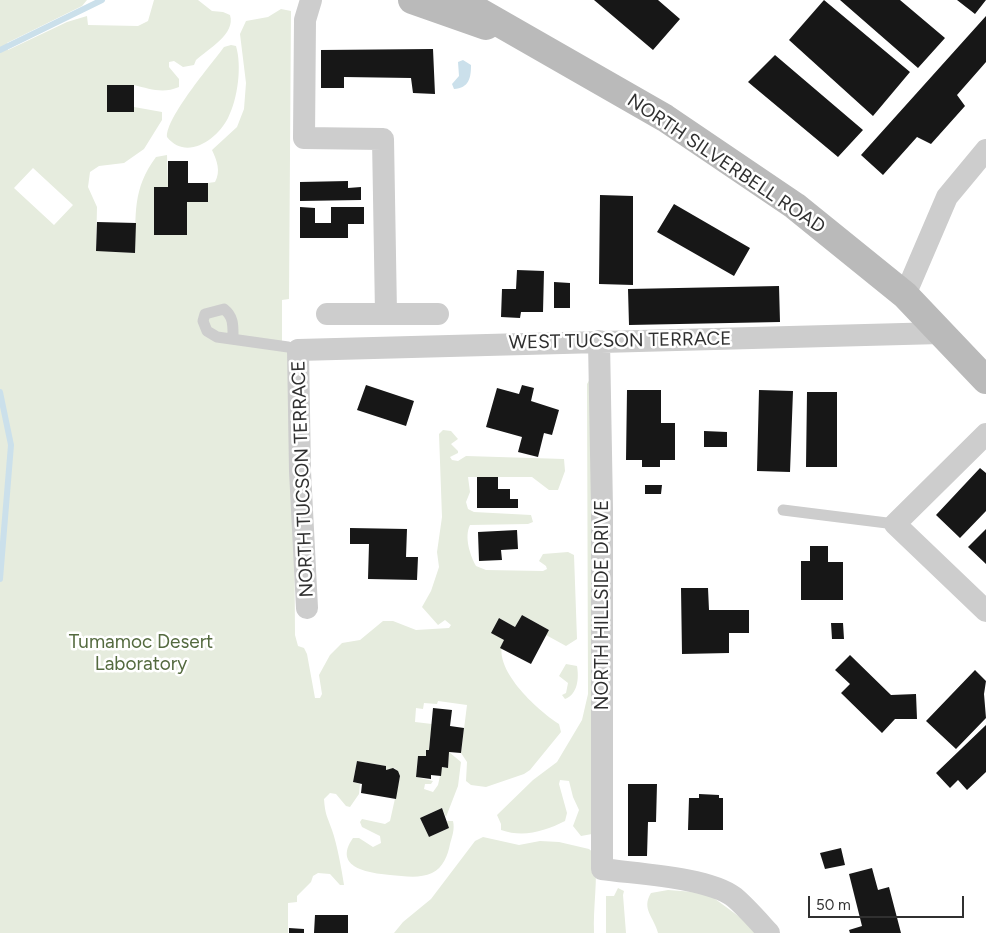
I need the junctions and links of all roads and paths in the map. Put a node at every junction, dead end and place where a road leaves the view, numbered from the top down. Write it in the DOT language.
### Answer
graph roads {
  1 [pos="311,0"];
  2 [pos="412,0"];
  3 [pos="464,0"];
  4 [pos="532,42"];
  5 [pos="986,132"];
  6 [pos="986,150"];
  7 [pos="948,197"];
  8 [pos="904,295"];
  9 [pos="386,313"];
  10 [pos="327,314"];
  11 [pos="438,314"];
  12 [pos="941,333"];
  13 [pos="233,338"];
  14 [pos="599,341"];
  15 [pos="298,350"];
  16 [pos="986,380"];
  17 [pos="986,434"];
  18 [pos="783,510"];
  19 [pos="895,524"];
  20 [pos="307,608"];
  21 [pos="986,611"];
  22 [pos="769,933"];
  1 -- 9 [label="street"];
  2 -- 4 [label="main road"];
  3 -- 4 [label="main road, NORTH SILVERBELL ROAD"];
  4 -- 8 [label="main road, NORTH SILVERBELL ROAD"];
  5 -- 7 [label="street"];
  6 -- 7 [label="street"];
  7 -- 8 [label="street"];
  8 -- 12 [label="main road, NORTH SILVERBELL ROAD"];
  9 -- 10 [label="street"];
  9 -- 11 [label="street"];
  12 -- 14 [label="street, WEST TUCSON TERRACE"];
  12 -- 16 [label="main road, NORTH SILVERBELL ROAD"];
  13 -- 15 [label="lane"];
  14 -- 15 [label="street, WEST TUCSON TERRACE"];
  14 -- 22 [label="street, NORTH HILLSIDE DRIVE"];
  15 -- 20 [label="street, NORTH TUCSON TERRACE"];
  17 -- 19 [label="street"];
  18 -- 19 [label="lane"];
  19 -- 21 [label="street"];
}
